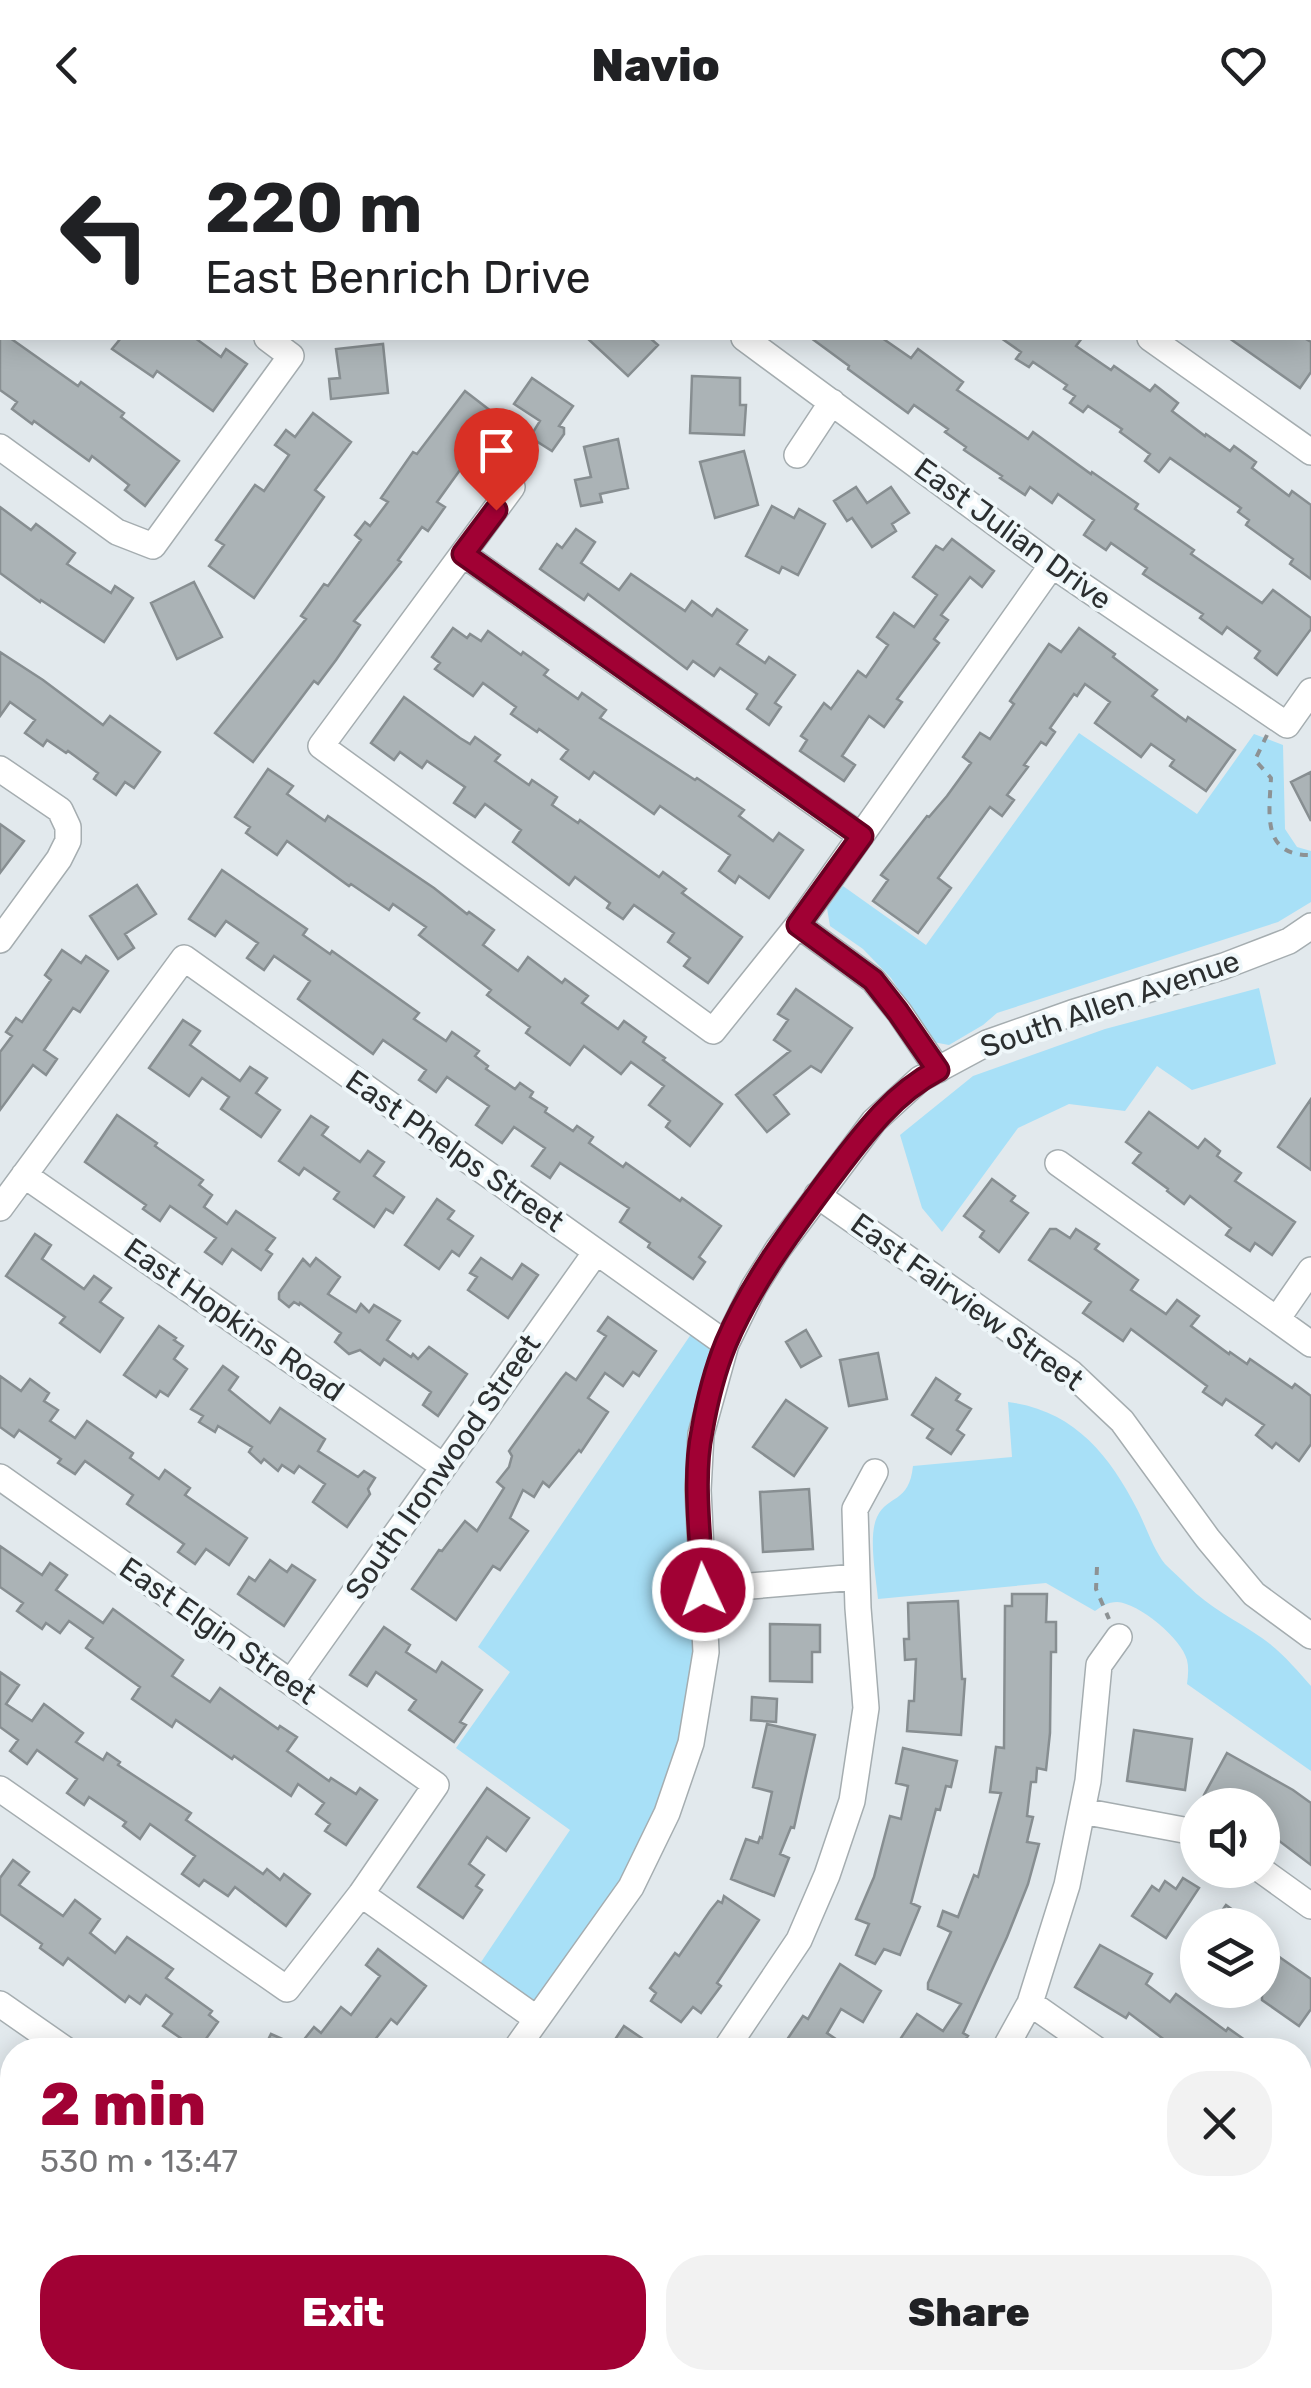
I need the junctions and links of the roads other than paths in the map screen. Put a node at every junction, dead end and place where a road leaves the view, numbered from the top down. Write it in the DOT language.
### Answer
graph roads {
  1 [pos="270,340"];
  2 [pos="747,340"];
  3 [pos="1153,340"];
  4 [pos="832,402"];
  5 [pos="0,447"];
  6 [pos="1311,452"];
  7 [pos="797,456"];
  8 [pos="512,488"];
  9 [pos="463,554"];
  10 [pos="1052,565"];
  11 [pos="1311,691"];
  12 [pos="0,770"];
  13 [pos="862,836"];
  14 [pos="798,925"];
  15 [pos="1311,926"];
  16 [pos="0,940"];
  17 [pos="938,1070"];
  18 [pos="1058,1163"];
  19 [pos="24,1175"];
  20 [pos="818,1195"];
  21 [pos="0,1208"];
  22 [pos="596,1252"];
  23 [pos="1311,1270"];
  24 [pos="1276,1319"];
  25 [pos="726,1344"];
  26 [pos="1311,1344"];
  27 [pos="443,1466"];
  28 [pos="875,1472"];
  29 [pos="0,1477"];
  30 [pos="858,1577"];
  31 [pos="703,1590"];
  32 [pos="1311,1636"];
  33 [pos="1120,1637"];
  34 [pos="291,1682"];
  35 [pos="0,1789"];
  36 [pos="1082,1811"];
  37 [pos="1180,1829"];
  38 [pos="1280,1884"];
  39 [pos="361,1894"];
  40 [pos="1311,1906"];
  41 [pos="1030,2003"];
  42 [pos="0,2004"];
  43 [pos="537,2019"];
  44 [pos="49,2038"];
  45 [pos="524,2038"];
  46 [pos="733,2038"];
  47 [pos="1011,2038"];
  48 [pos="1080,2038"];
  1 -- 5 [label="street"];
  2 -- 4 [label="street, East Julian Drive"];
  3 -- 6 [label="street"];
  4 -- 7 [label="street"];
  4 -- 10 [label="street, East Julian Drive"];
  8 -- 9 [label="street"];
  9 -- 13 [label="street"];
  9 -- 14 [label="street"];
  10 -- 11 [label="street, East Julian Drive"];
  10 -- 13 [label="street"];
  12 -- 16 [label="street"];
  13 -- 14 [label="street"];
  14 -- 17 [label="street"];
  15 -- 17 [label="street, South Allen Avenue"];
  17 -- 20 [label="street, South Allen Avenue"];
  18 -- 24 [label="street"];
  19 -- 21 [label="street"];
  19 -- 22 [label="street, East Phelps Street"];
  19 -- 27 [label="street, East Hopkins Road"];
  20 -- 25 [label="street, South Allen Avenue"];
  20 -- 32 [label="street, East Fairview Street"];
  22 -- 25 [label="street, East Phelps Street"];
  22 -- 27 [label="street, South Ironwood Street"];
  23 -- 24 [label="street"];
  24 -- 26 [label="street"];
  25 -- 31 [label="street, South Allen Avenue"];
  27 -- 34 [label="street, South Ironwood Street"];
  28 -- 30 [label="street"];
  29 -- 34 [label="street, East Elgin Street"];
  30 -- 31 [label="street"];
  30 -- 46 [label="street"];
  31 -- 43 [label="street, South Allen Avenue"];
  33 -- 36 [label="street"];
  34 -- 39 [label="street, East Elgin Street"];
  35 -- 39 [label="street"];
  36 -- 37 [label="street"];
  36 -- 41 [label="street"];
  38 -- 40 [label="street"];
  39 -- 43 [label="street"];
  41 -- 47 [label="street"];
  41 -- 48 [label="street"];
  42 -- 44 [label="street"];
  43 -- 45 [label="street, South Allen Avenue"];
}
